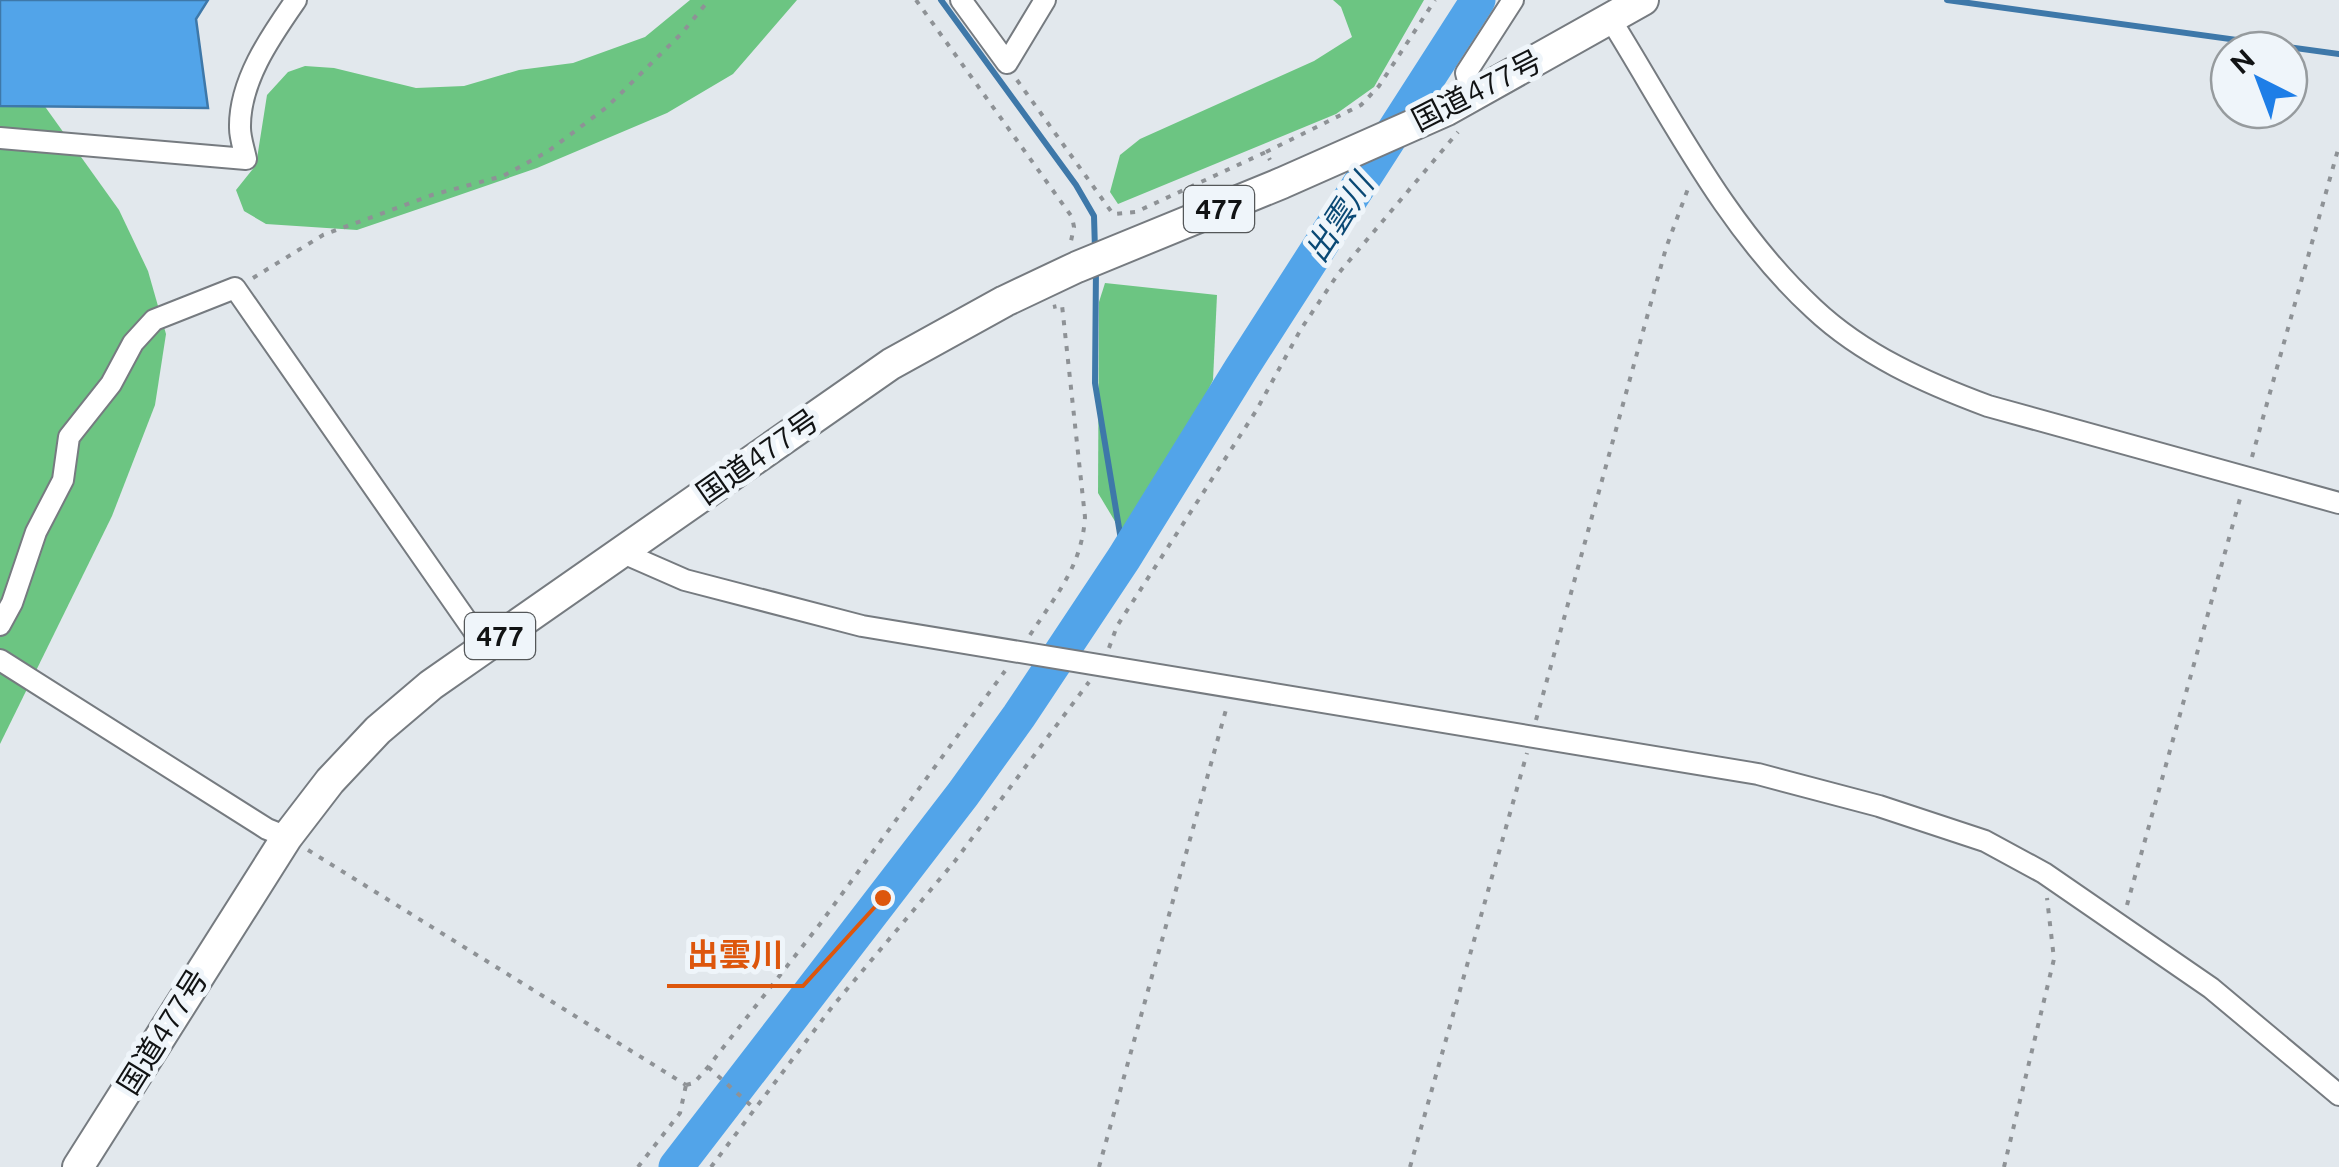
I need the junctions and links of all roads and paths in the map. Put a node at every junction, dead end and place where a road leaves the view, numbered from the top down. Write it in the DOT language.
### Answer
graph roads {
  1 [pos="296,0"];
  2 [pos="709,0"];
  3 [pos="916,0"];
  4 [pos="962,0"];
  5 [pos="1045,0"];
  6 [pos="1435,0"];
  7 [pos="1513,0"];
  8 [pos="1643,0"];
  9 [pos="1612,20"];
  10 [pos="1007,63"];
  11 [pos="1460,103"];
  12 [pos="0,138"];
  13 [pos="2339,146"];
  14 [pos="1266,152"];
  15 [pos="1699,164"];
  16 [pos="1282,183"];
  17 [pos="1071,257"];
  18 [pos="235,288"];
  19 [pos="1032,288"];
  20 [pos="2246,478"];
  21 [pos="2339,503"];
  22 [pos="621,552"];
  23 [pos="0,625"];
  24 [pos="485,647"];
  25 [pos="1018,651"];
  26 [pos="0,660"];
  27 [pos="1097,664"];
  28 [pos="1233,687"];
  29 [pos="1531,738"];
  30 [pos="287,837"];
  31 [pos="2044,872"];
  32 [pos="2122,924"];
  33 [pos="708,1067"];
  34 [pos="686,1085"];
  35 [pos="2339,1095"];
  36 [pos="756,1110"];
  37 [pos="78,1167"];
  38 [pos="638,1167"];
  39 [pos="711,1167"];
  40 [pos="1099,1167"];
  41 [pos="1410,1167"];
  42 [pos="2004,1167"];
  1 -- 12 [label="street"];
  2 -- 18 [label="path"];
  3 -- 17 [label="path"];
  4 -- 10 [label="street"];
  5 -- 10 [label="street"];
  6 -- 14 [label="path"];
  7 -- 11 [label="street"];
  8 -- 9 [label="highway, 国道477号 / 477"];
  9 -- 11 [label="highway, 国道477号 / 477"];
  9 -- 15 [label="street"];
  10 -- 14 [label="path"];
  11 -- 16 [label="highway, 国道477号 / 477"];
  11 -- 27 [label="path"];
  13 -- 20 [label="path"];
  14 -- 16 [label="path"];
  15 -- 20 [label="street"];
  15 -- 29 [label="path"];
  16 -- 17 [label="highway, 国道477号 / 477"];
  17 -- 19 [label="highway, 国道477号 / 477"];
  18 -- 23 [label="street"];
  18 -- 24 [label="street"];
  19 -- 22 [label="highway, 国道477号 / 477"];
  19 -- 25 [label="path"];
  20 -- 21 [label="street"];
  20 -- 32 [label="path"];
  22 -- 24 [label="highway, 国道477号 / 477"];
  22 -- 25 [label="street"];
  24 -- 30 [label="highway, 国道477号 / 477"];
  25 -- 27 [label="street"];
  25 -- 33 [label="path"];
  26 -- 30 [label="street"];
  27 -- 28 [label="street"];
  27 -- 36 [label="path"];
  28 -- 29 [label="street"];
  28 -- 40 [label="path"];
  29 -- 31 [label="street"];
  29 -- 41 [label="path"];
  30 -- 34 [label="path"];
  30 -- 37 [label="highway, 国道477号 / 477"];
  31 -- 32 [label="street"];
  31 -- 42 [label="path"];
  32 -- 35 [label="street"];
  33 -- 34 [label="path"];
  33 -- 36 [label="path"];
  34 -- 38 [label="path"];
  36 -- 39 [label="path"];
}
